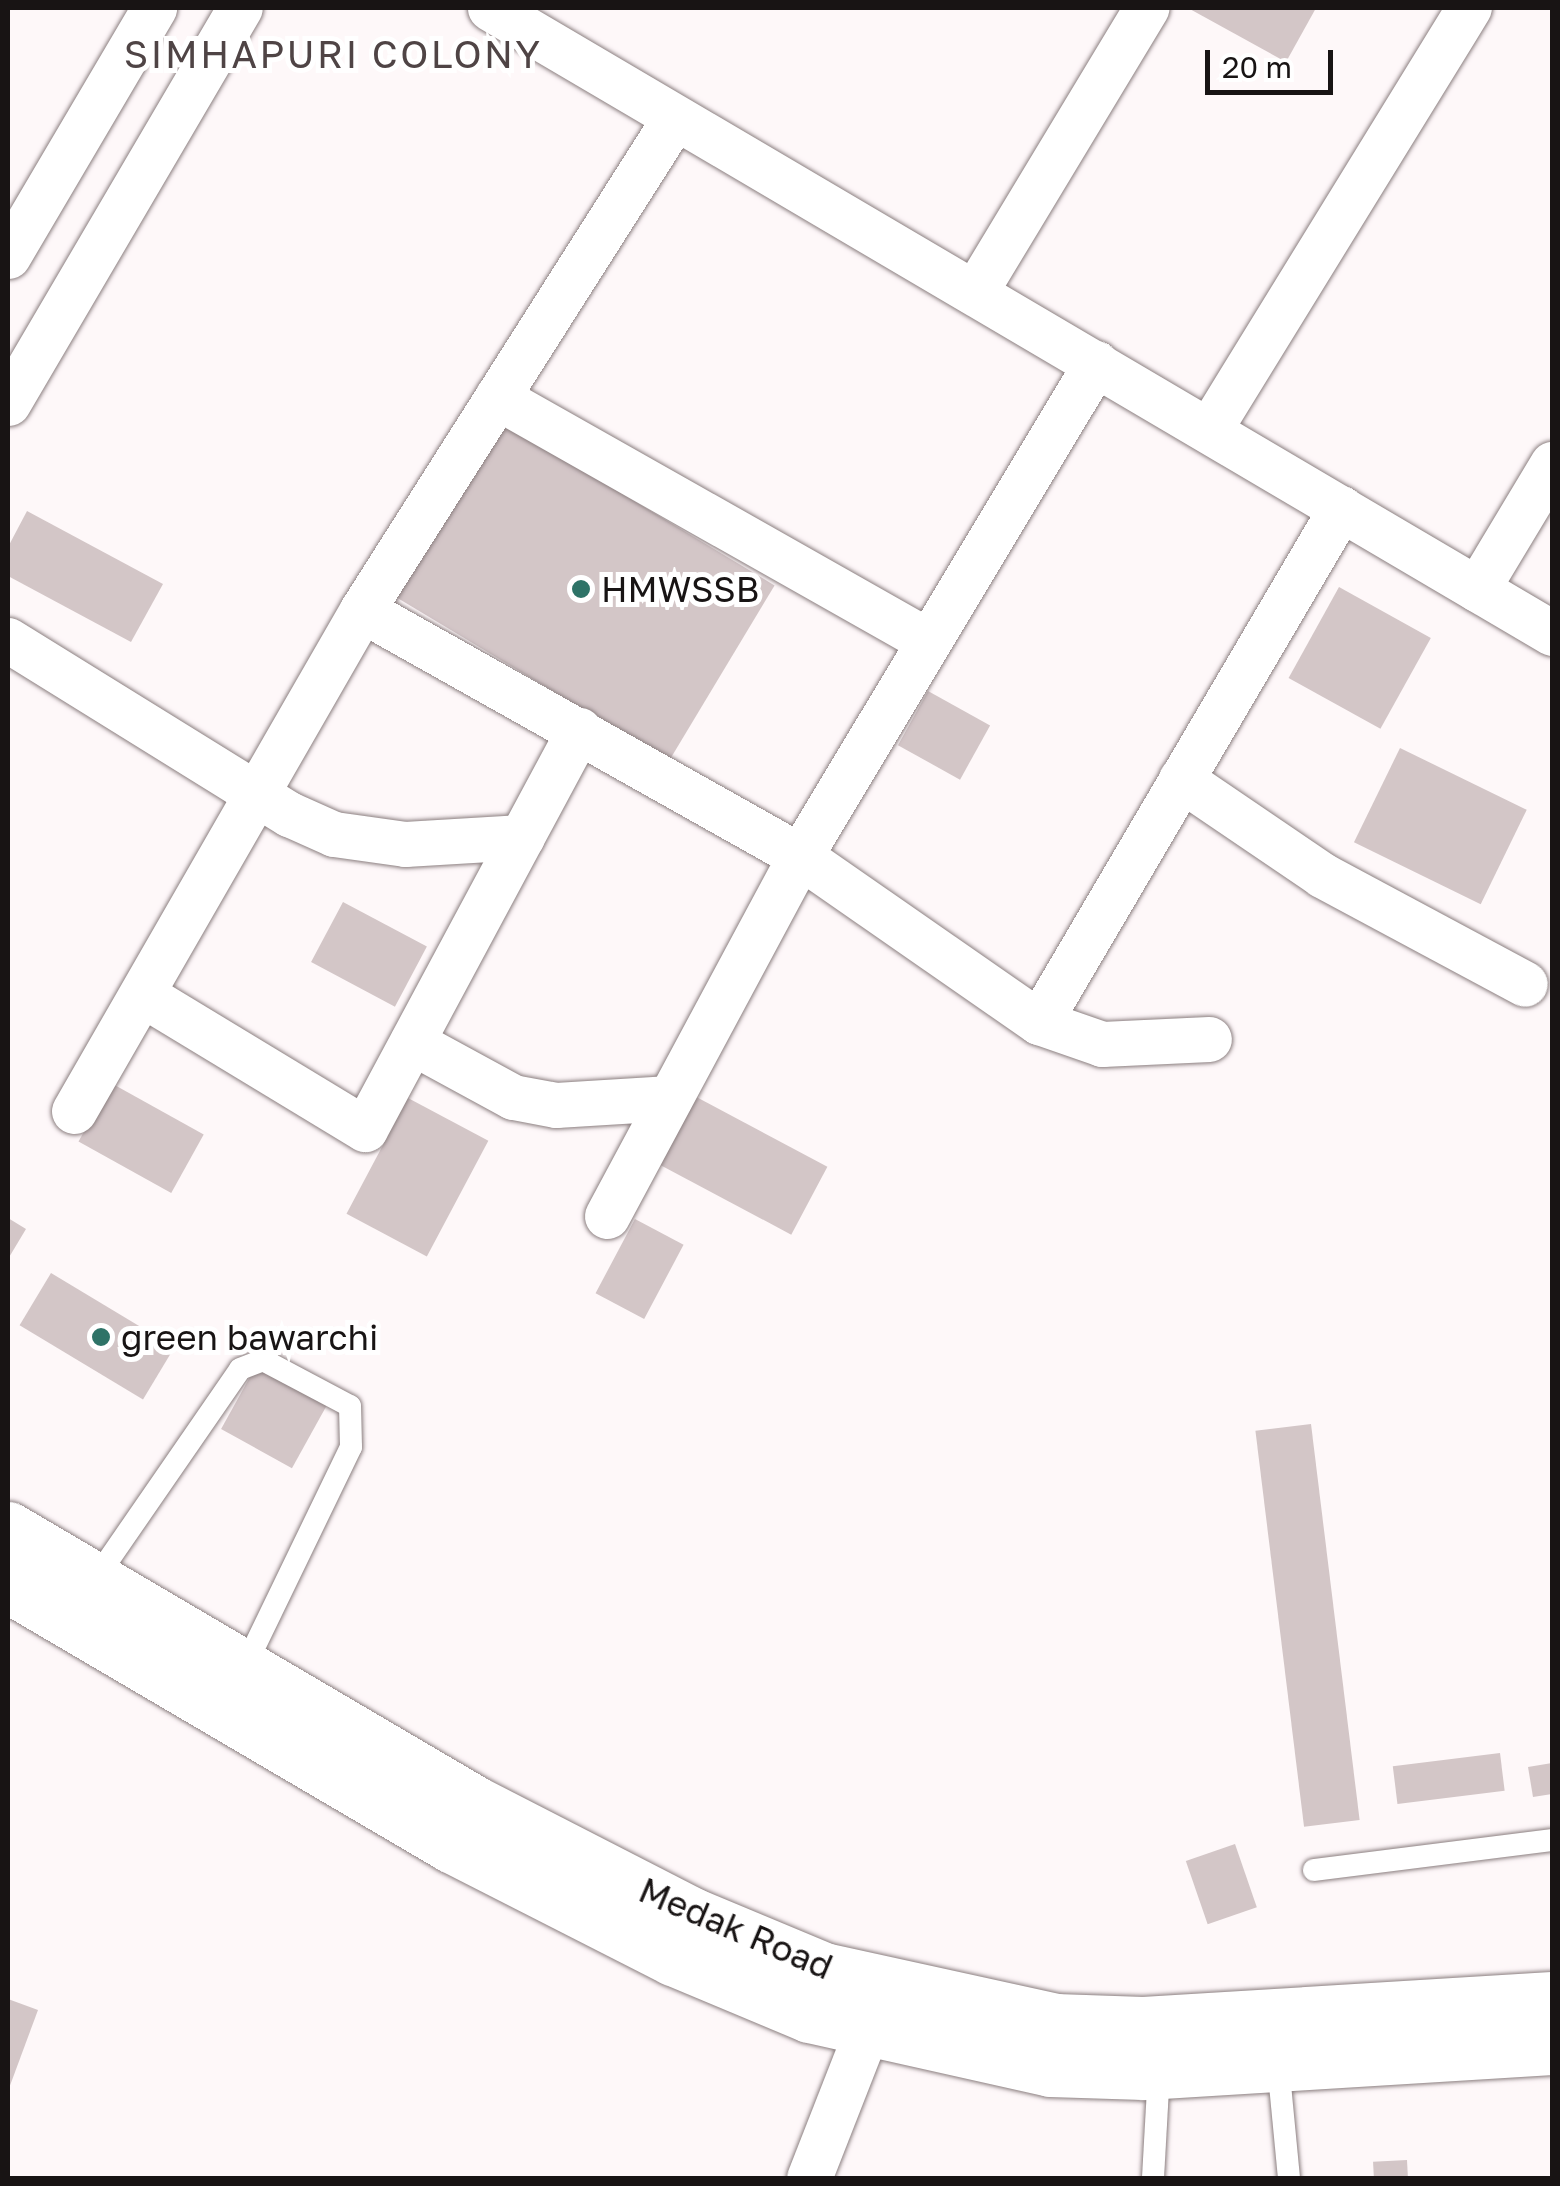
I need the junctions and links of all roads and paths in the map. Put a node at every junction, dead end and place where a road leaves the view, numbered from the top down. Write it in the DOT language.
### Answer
graph roads {
  1 [pos="154,8"];
  2 [pos="240,8"];
  3 [pos="490,8"];
  4 [pos="1468,8"];
  5 [pos="1131,13"];
  6 [pos="674,119"];
  7 [pos="8,256"];
  8 [pos="976,292"];
  9 [pos="1096,364"];
  10 [pos="497,397"];
  11 [pos="8,403"];
  12 [pos="1208,430"];
  13 [pos="1552,464"];
  14 [pos="1340,508"];
  15 [pos="1478,588"];
  16 [pos="362,610"];
  17 [pos="1552,633"];
  18 [pos="8,640"];
  19 [pos="929,640"];
  20 [pos="579,730"];
  21 [pos="1181,779"];
  22 [pos="255,794"];
  23 [pos="522,837"];
  24 [pos="800,856"];
  25 [pos="1525,984"];
  26 [pos="145,996"];
  27 [pos="1039,1022"];
  28 [pos="1209,1039"];
  29 [pos="412,1042"];
  30 [pos="670,1098"];
  31 [pos="74,1111"];
  32 [pos="607,1216"];
  33 [pos="8,1529"];
  34 [pos="94,1580"];
  35 [pos="8,1585"];
  36 [pos="244,1668"];
  37 [pos="1552,1840"];
  38 [pos="1314,1870"];
  39 [pos="1552,2000"];
  40 [pos="867,2030"];
  41 [pos="1552,2048"];
  42 [pos="1278,2064"];
  43 [pos="1160,2071"];
  44 [pos="809,2178"];
  45 [pos="1154,2178"];
  46 [pos="1289,2178"];
  1 -- 7 [label="street"];
  2 -- 11 [label="street"];
  3 -- 6 [label="street"];
  4 -- 12 [label="street"];
  5 -- 8 [label="street"];
  6 -- 8 [label="street"];
  6 -- 10 [label="street"];
  8 -- 9 [label="street"];
  9 -- 12 [label="street"];
  9 -- 19 [label="street"];
  10 -- 16 [label="street"];
  10 -- 19 [label="street"];
  12 -- 14 [label="street"];
  13 -- 15 [label="street"];
  14 -- 15 [label="street"];
  14 -- 21 [label="street"];
  15 -- 17 [label="street"];
  16 -- 20 [label="street"];
  16 -- 22 [label="street"];
  18 -- 22 [label="street"];
  19 -- 24 [label="street"];
  20 -- 23 [label="street"];
  20 -- 24 [label="street"];
  21 -- 25 [label="street"];
  21 -- 27 [label="street"];
  22 -- 23 [label="street"];
  22 -- 26 [label="street"];
  23 -- 29 [label="street"];
  24 -- 27 [label="street"];
  24 -- 30 [label="street"];
  26 -- 29 [label="street"];
  26 -- 31 [label="street"];
  27 -- 28 [label="street"];
  29 -- 30 [label="street"];
  30 -- 32 [label="street"];
  33 -- 34 [label="main road, Medak Road"];
  34 -- 36 [label="main road, Medak Road"];
  34 -- 36 [label="lane"];
  35 -- 40 [label="main road, Medak Road"];
  36 -- 39 [label="main road, Medak Road"];
  37 -- 38 [label="lane"];
  40 -- 43 [label="main road, Medak Road"];
  40 -- 44 [label="street"];
  41 -- 42 [label="main road, Medak Road"];
  42 -- 43 [label="main road, Medak Road"];
  42 -- 46 [label="lane"];
  43 -- 45 [label="lane"];
}
